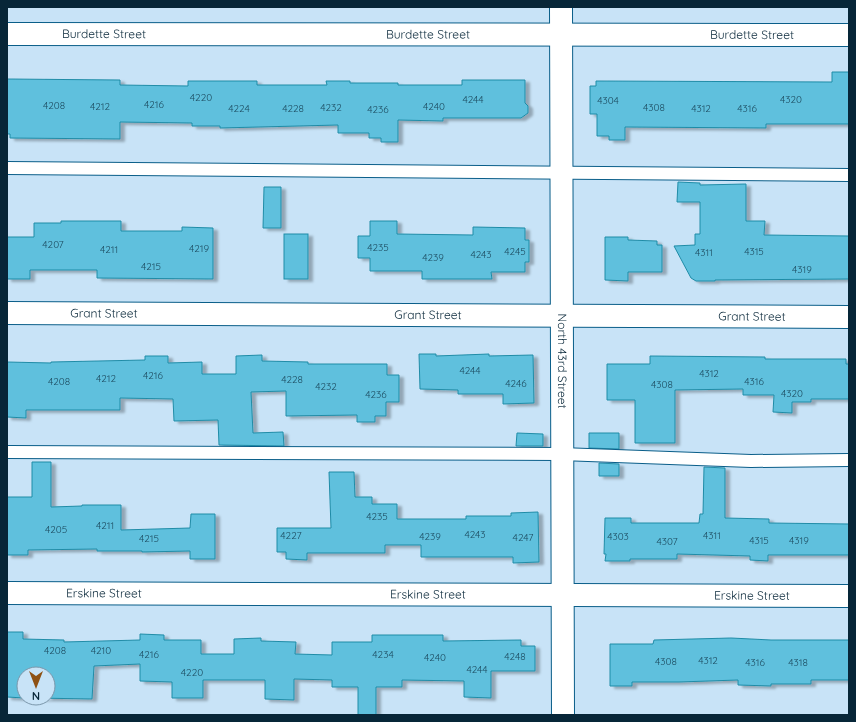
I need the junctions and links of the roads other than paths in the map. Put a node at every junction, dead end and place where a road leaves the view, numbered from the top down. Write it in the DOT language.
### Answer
graph roads {
  1 [pos="561,7"];
  2 [pos="7,34"];
  3 [pos="561,35"];
  4 [pos="849,35"];
  5 [pos="7,168"];
  6 [pos="561,173"];
  7 [pos="849,175"];
  8 [pos="7,313"];
  9 [pos="561,316"];
  10 [pos="849,317"];
  11 [pos="7,452"];
  12 [pos="561,454"];
  13 [pos="849,460"];
  14 [pos="7,593"];
  15 [pos="562,596"];
  16 [pos="849,596"];
  17 [pos="563,715"];
  1 -- 3 [label="street, North 43rd Street"];
  2 -- 3 [label="street, Burdette Street"];
  3 -- 4 [label="street, Burdette Street"];
  3 -- 6 [label="street, North 43rd Street"];
  5 -- 6 [label="lane"];
  6 -- 7 [label="lane"];
  6 -- 9 [label="street, North 43rd Street"];
  8 -- 9 [label="street, Grant Street"];
  9 -- 10 [label="street, Grant Street"];
  9 -- 12 [label="street, North 43rd Street"];
  11 -- 12 [label="lane"];
  12 -- 13 [label="lane"];
  12 -- 15 [label="street, North 43rd Street"];
  14 -- 15 [label="street, Erskine Street"];
  15 -- 16 [label="street, Erskine Street"];
  15 -- 17 [label="street, North 43rd Street"];
}
